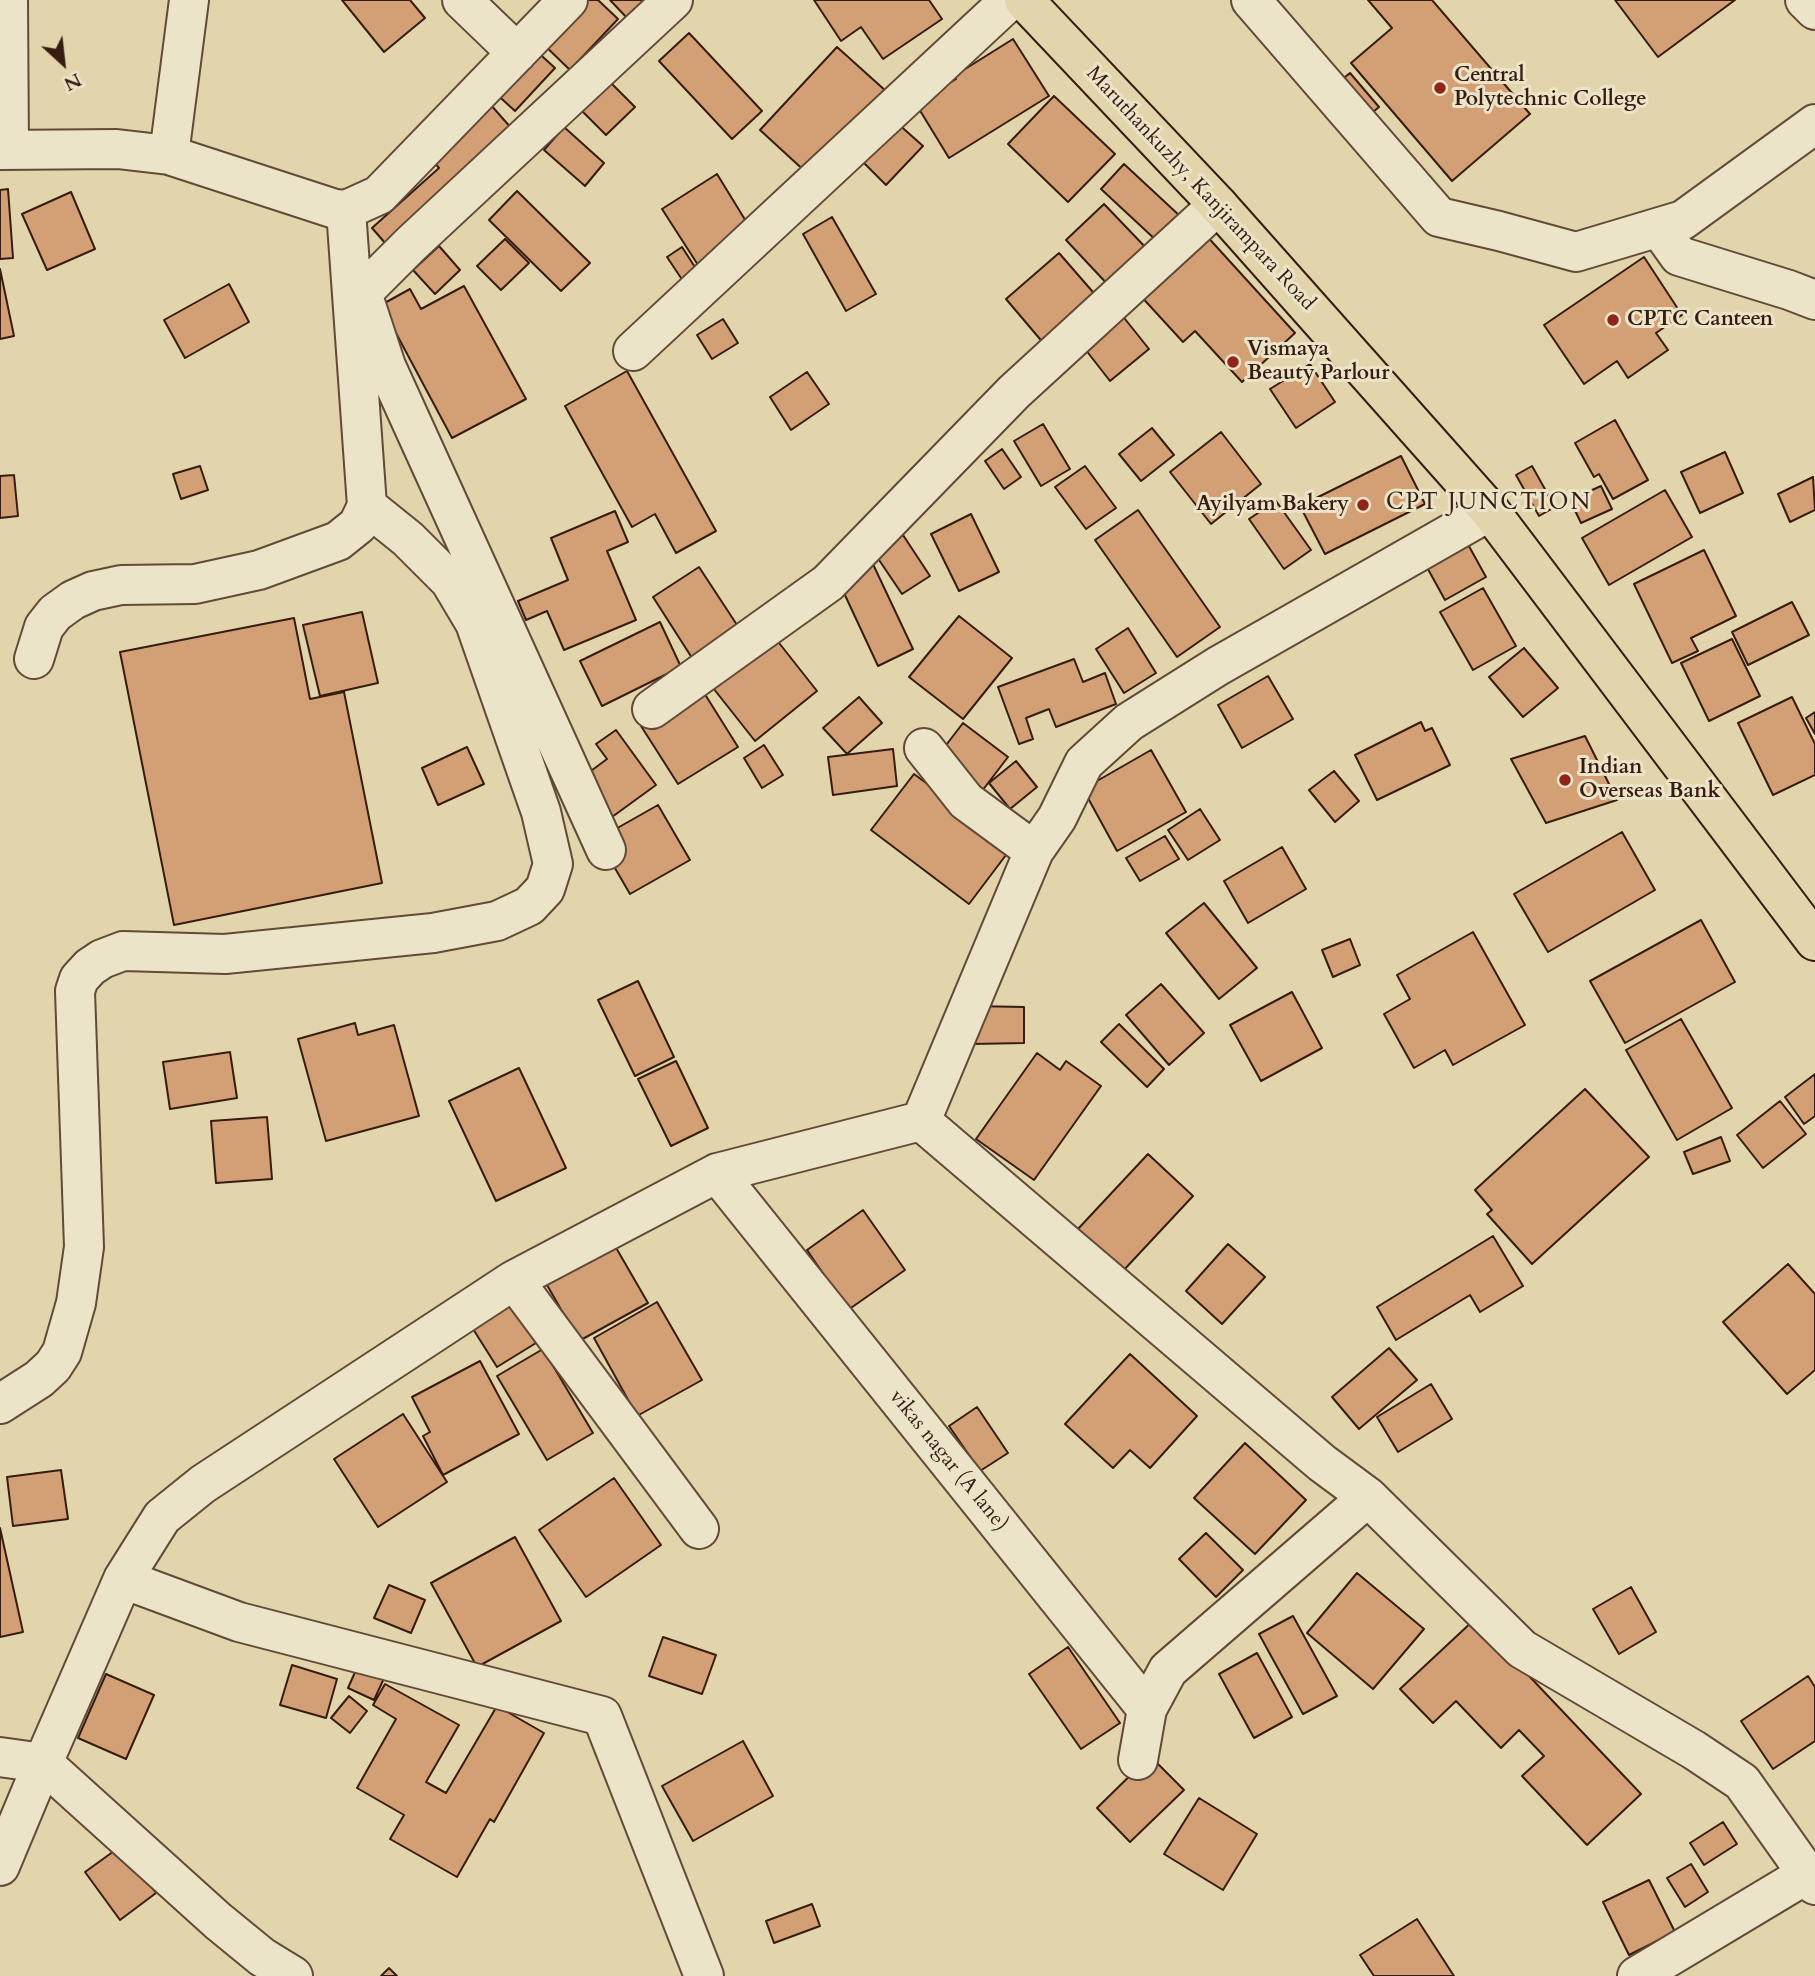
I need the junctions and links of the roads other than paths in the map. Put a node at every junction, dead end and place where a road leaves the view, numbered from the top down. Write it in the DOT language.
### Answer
graph roads {
  1 [pos="8,0"];
  2 [pos="189,0"];
  3 [pos="462,0"];
  4 [pos="568,0"];
  5 [pos="673,0"];
  6 [pos="1010,0"];
  7 [pos="1024,0"];
  8 [pos="1251,0"];
  9 [pos="1805,0"];
  10 [pos="1815,10"];
  11 [pos="516,53"];
  12 [pos="1815,124"];
  13 [pos="4,150"];
  14 [pos="169,155"];
  15 [pos="1218,205"];
  16 [pos="346,210"];
  17 [pos="1659,228"];
  18 [pos="1815,300"];
  19 [pos="633,351"];
  20 [pos="367,506"];
  21 [pos="1490,511"];
  22 [pos="34,659"];
  23 [pos="652,709"];
  24 [pos="924,748"];
  25 [pos="606,850"];
  26 [pos="1034,850"];
  27 [pos="1815,941"];
  28 [pos="921,1121"];
  29 [pos="717,1173"];
  30 [pos="514,1280"];
  31 [pos="0,1404"];
  32 [pos="1368,1497"];
  33 [pos="699,1528"];
  34 [pos="123,1579"];
  35 [pos="1147,1709"];
  36 [pos="0,1757"];
  37 [pos="1138,1760"];
  38 [pos="43,1763"];
  39 [pos="0,1866"];
  40 [pos="1811,1879"];
  41 [pos="293,1976"];
  42 [pos="704,1976"];
  43 [pos="1637,1976"];
  1 -- 13 [label="street"];
  2 -- 14 [label="street"];
  3 -- 11 [label="street"];
  4 -- 11 [label="street"];
  5 -- 25 [label="street"];
  6 -- 19 [label="street"];
  7 -- 15 [label="main road, Maruthankuzhy, Kanjirampara Road"];
  8 -- 17 [label="street"];
  9 -- 10 [label="street"];
  11 -- 16 [label="street"];
  12 -- 17 [label="street"];
  13 -- 14 [label="street"];
  14 -- 16 [label="street"];
  15 -- 21 [label="main road, Maruthankuzhy, Kanjirampara Road"];
  15 -- 23 [label="street"];
  16 -- 20 [label="street"];
  17 -- 18 [label="street"];
  20 -- 22 [label="street"];
  20 -- 31 [label="street"];
  21 -- 26 [label="street"];
  21 -- 27 [label="main road, Maruthankuzhy, Kanjirampara Road"];
  24 -- 26 [label="street"];
  26 -- 28 [label="street"];
  28 -- 29 [label="street"];
  28 -- 32 [label="street"];
  29 -- 30 [label="street"];
  29 -- 35 [label="street, vikas nagar (A lane)"];
  30 -- 33 [label="street"];
  30 -- 34 [label="street"];
  32 -- 35 [label="street"];
  32 -- 40 [label="street"];
  34 -- 38 [label="street"];
  34 -- 42 [label="street"];
  35 -- 37 [label="street"];
  36 -- 38 [label="street"];
  38 -- 39 [label="street"];
  38 -- 41 [label="street"];
  40 -- 43 [label="street"];
}
